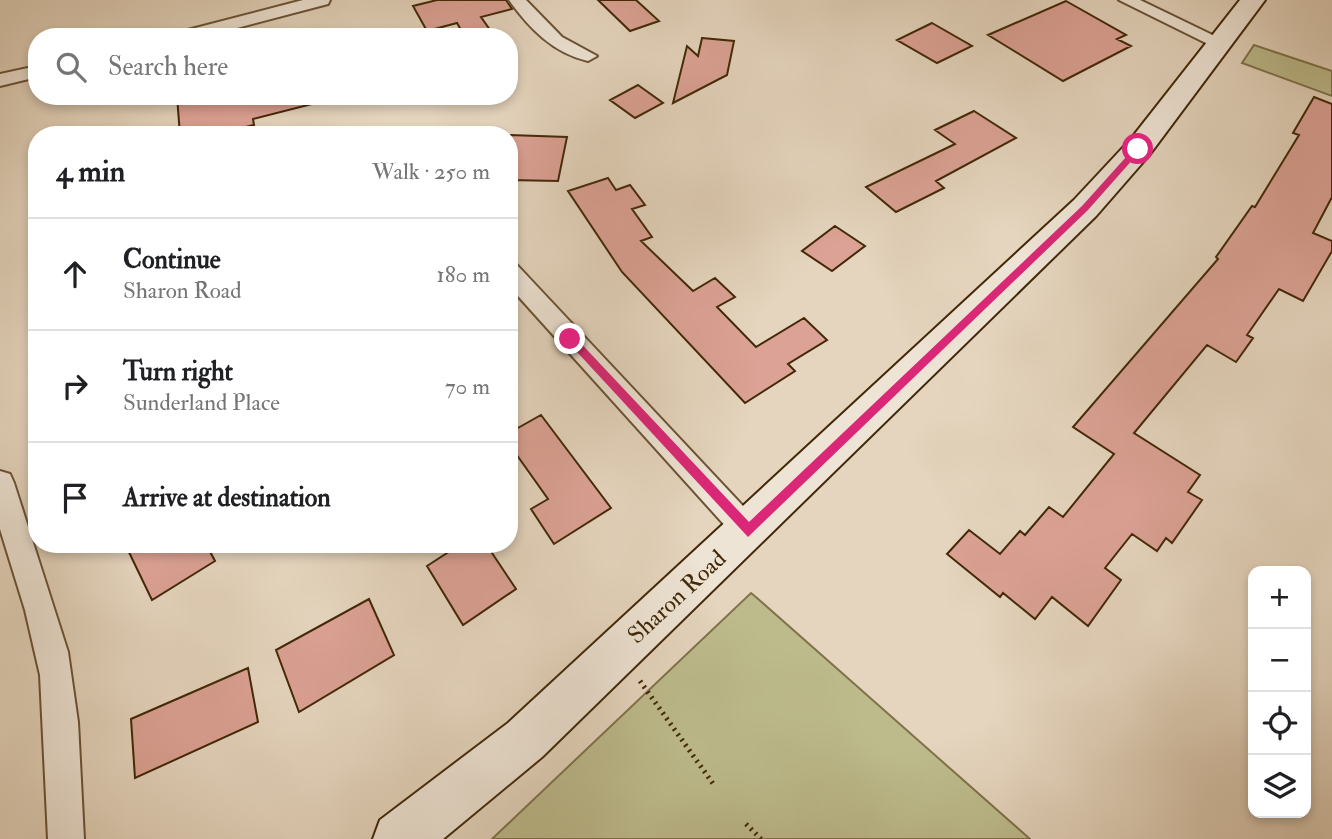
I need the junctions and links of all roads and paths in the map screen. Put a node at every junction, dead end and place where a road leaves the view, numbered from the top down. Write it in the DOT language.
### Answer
graph roads {
  1 [pos="323,0"];
  2 [pos="517,0"];
  3 [pos="1126,0"];
  4 [pos="1253,0"];
  5 [pos="216,28"];
  6 [pos="1220,43"];
  7 [pos="588,56"];
  8 [pos="28,73"];
  9 [pos="0,80"];
  10 [pos="518,281"];
  11 [pos="0,483"];
  12 [pos="748,531"];
  13 [pos="619,652"];
  14 [pos="714,785"];
  15 [pos="746,824"];
  16 [pos="66,839"];
  17 [pos="399,839"];
  18 [pos="761,839"];
  1 -- 5 [label="street"];
  2 -- 7 [label="street"];
  3 -- 6 [label="street"];
  4 -- 6 [label="street, Sharon Road"];
  6 -- 12 [label="street, Sharon Road"];
  8 -- 9 [label="street"];
  10 -- 12 [label="street"];
  11 -- 16 [label="street"];
  12 -- 13 [label="street, Sharon Road"];
  13 -- 14 [label="path"];
  13 -- 17 [label="street, Sharon Road"];
  15 -- 18 [label="path"];
}
